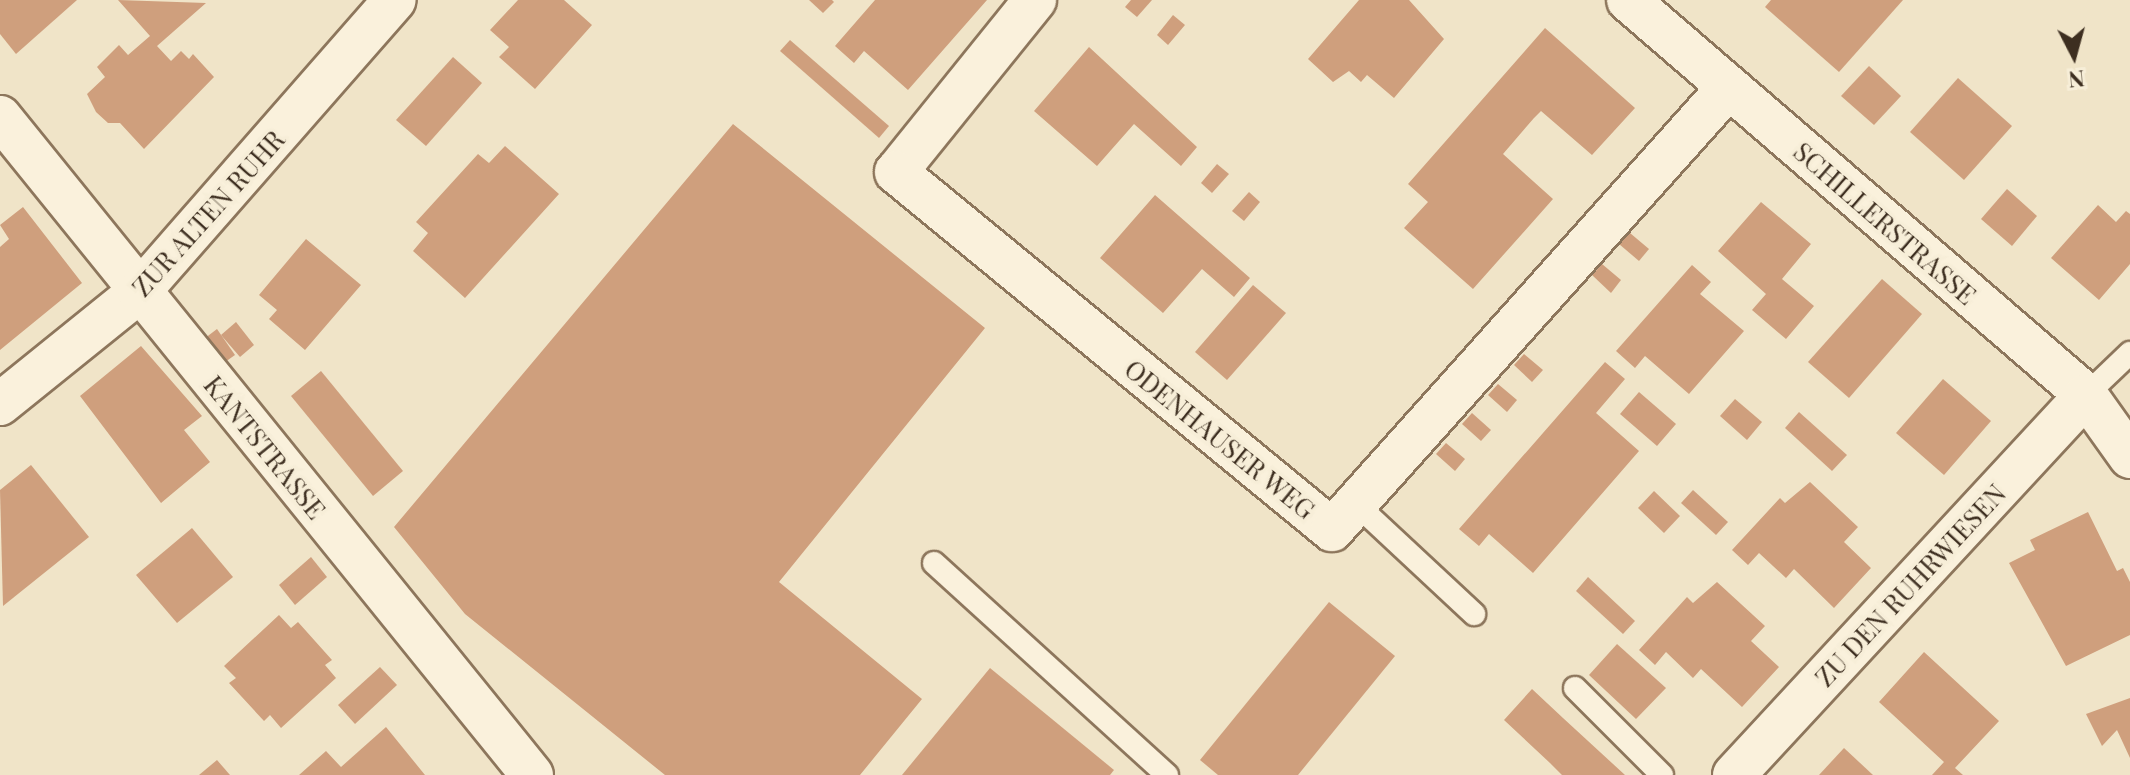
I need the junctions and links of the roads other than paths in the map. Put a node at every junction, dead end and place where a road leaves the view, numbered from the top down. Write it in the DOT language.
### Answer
graph roads {
  1 [pos="395,0"];
  2 [pos="1035,0"];
  3 [pos="1628,0"];
  4 [pos="1728,88"];
  5 [pos="0,117"];
  6 [pos="139,292"];
  7 [pos="2130,353"];
  8 [pos="2086,395"];
  9 [pos="0,404"];
  10 [pos="2130,457"];
  11 [pos="1355,503"];
  12 [pos="934,563"];
  13 [pos="1474,614"];
  14 [pos="1575,688"];
  15 [pos="532,775"];
  16 [pos="1167,775"];
  17 [pos="1662,775"];
  18 [pos="1734,775"];
  1 -- 6 [label="street, ZUR ALTEN RUHR"];
  2 -- 11 [label="street, ODENHAUSER WEG"];
  3 -- 4 [label="street, SCHILLERSTRASSE"];
  4 -- 8 [label="street, SCHILLERSTRASSE"];
  4 -- 11 [label="street, ODENHAUSER WEG"];
  5 -- 6 [label="street, KANTSTRASSE"];
  6 -- 9 [label="street, ZUR ALTEN RUHR"];
  6 -- 15 [label="street, KANTSTRASSE"];
  7 -- 8 [label="lane"];
  8 -- 10 [label="street, SCHILLERSTRASSE"];
  8 -- 18 [label="street, ZU DEN RUHRWIESEN"];
  11 -- 13 [label="lane"];
  12 -- 16 [label="lane"];
  14 -- 17 [label="lane"];
}
